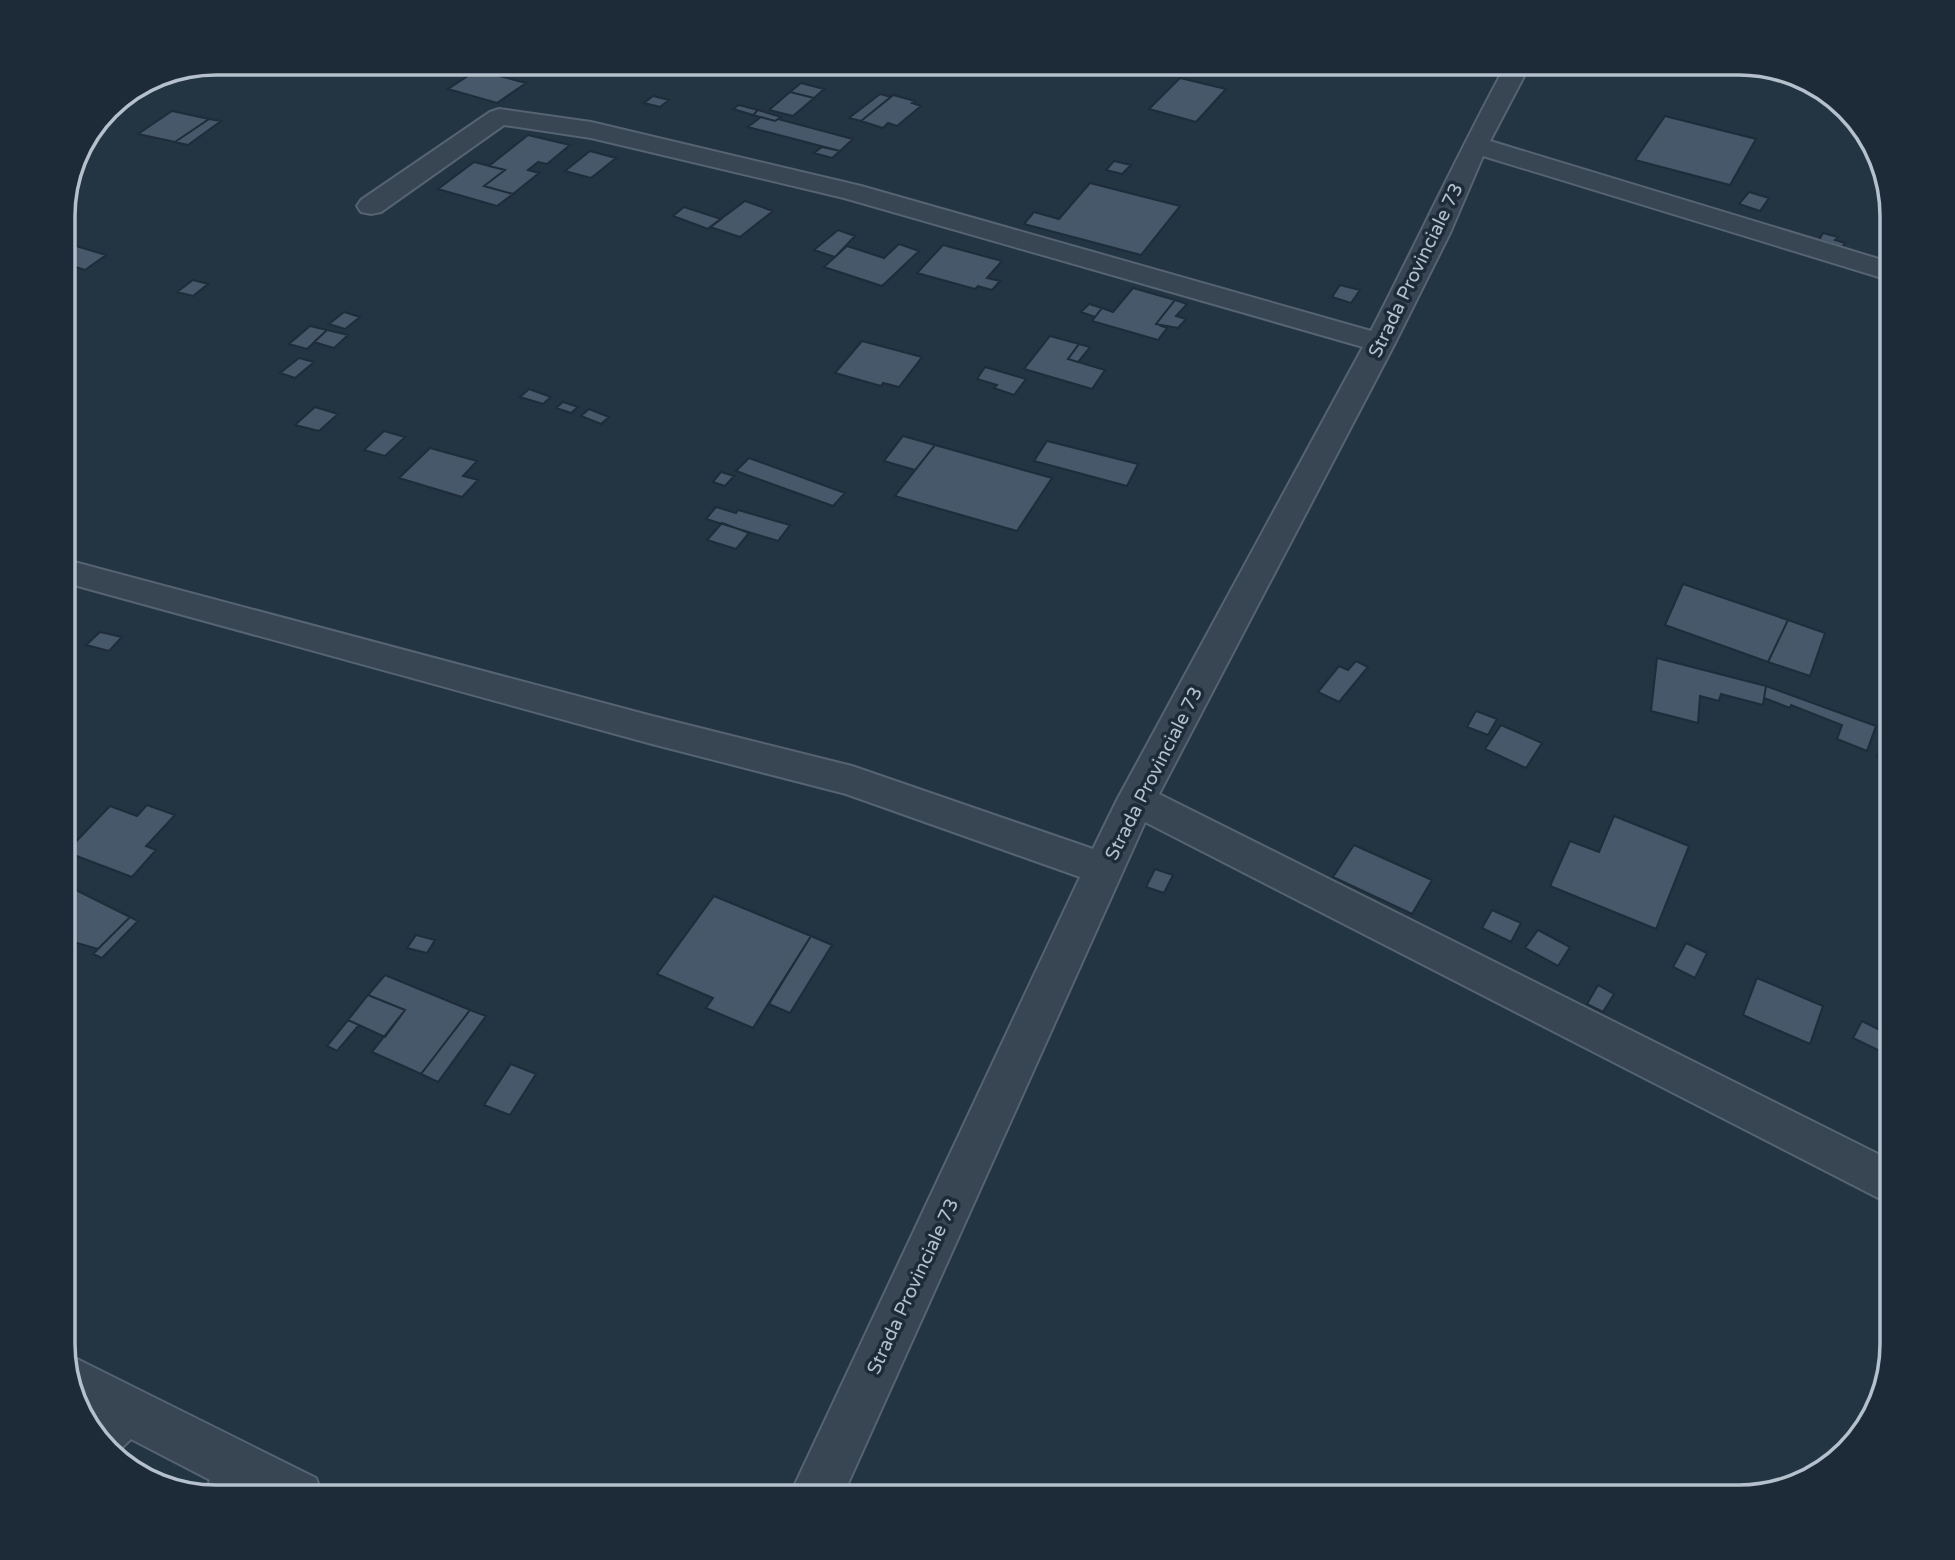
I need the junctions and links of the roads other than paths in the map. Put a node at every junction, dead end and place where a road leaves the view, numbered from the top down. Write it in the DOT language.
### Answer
graph roads {
  1 [pos="1512,75"];
  2 [pos="1475,145"];
  3 [pos="370,206"];
  4 [pos="1880,268"];
  5 [pos="1380,343"];
  6 [pos="76,574"];
  7 [pos="1136,800"];
  8 [pos="1104,869"];
  9 [pos="1880,1178"];
  10 [pos="85,1396"];
  11 [pos="111,1422"];
  12 [pos="240,1485"];
  13 [pos="820,1485"];
  1 -- 2 [label="street, Strada Provinciale 73"];
  2 -- 4 [label="street"];
  2 -- 5 [label="street, Strada Provinciale 73"];
  3 -- 5 [label="street"];
  5 -- 7 [label="street, Strada Provinciale 73"];
  6 -- 8 [label="street"];
  7 -- 8 [label="street, Strada Provinciale 73"];
  7 -- 9 [label="street"];
  8 -- 13 [label="street, Strada Provinciale 73"];
  10 -- 11 [label="street"];
  11 -- 12 [label="street"];
}
